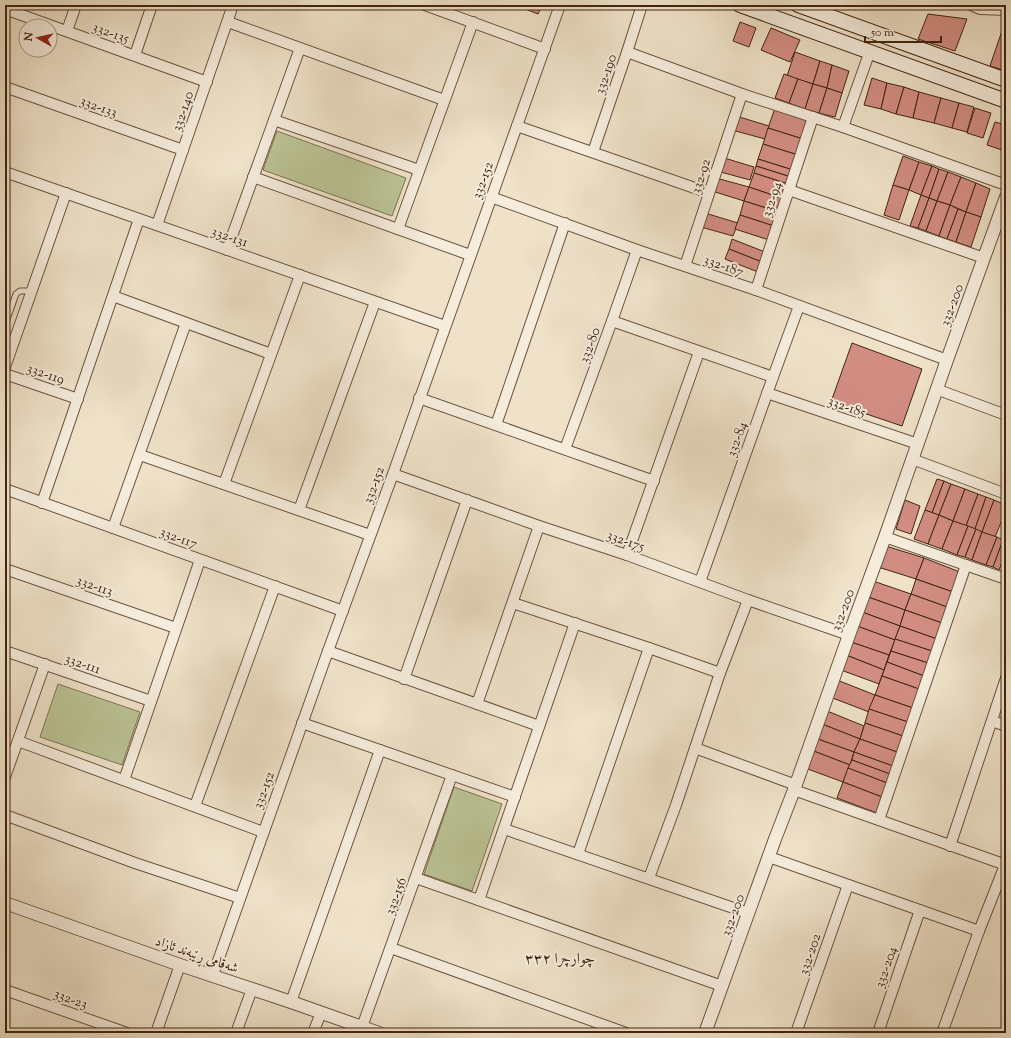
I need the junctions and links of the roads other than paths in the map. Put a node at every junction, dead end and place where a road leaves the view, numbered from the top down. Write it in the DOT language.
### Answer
graph roads {
  1 [pos="76,5"];
  2 [pos="152,5"];
  3 [pos="233,5"];
  4 [pos="425,5"];
  5 [pos="560,5"];
  6 [pos="642,5"];
  7 [pos="740,5"];
  8 [pos="798,5"];
  9 [pos="971,5"];
  10 [pos="442,8"];
  11 [pos="5,9"];
  12 [pos="1006,10"];
  13 [pos="228,22"];
  14 [pos="473,22"];
  15 [pos="67,31"];
  16 [pos="300,48"];
  17 [pos="545,49"];
  18 [pos="870,51"];
  19 [pos="627,52"];
  20 [pos="135,55"];
  21 [pos="1006,80"];
  22 [pos="207,82"];
  23 [pos="5,87"];
  24 [pos="742,94"];
  25 [pos="444,100"];
  26 [pos="1006,101"];
  27 [pos="813,117"];
  28 [pos="274,120"];
  29 [pos="517,126"];
  30 [pos="843,127"];
  31 [pos="183,150"];
  32 [pos="593,152"];
  33 [pos="419,170"];
  34 [pos="5,172"];
  35 [pos="253,177"];
  36 [pos="1006,185"];
  37 [pos="789,190"];
  38 [pos="66,193"];
  39 [pos="709,193"];
  40 [pos="491,197"];
  41 [pos="1006,197"];
  42 [pos="139,219"];
  43 [pos="565,223"];
  44 [pos="158,225"];
  45 [pos="398,229"];
  46 [pos="227,250"];
  47 [pos="637,250"];
  48 [pos="470,255"];
  49 [pos="984,258"];
  50 [pos="685,266"];
  51 [pos="300,276"];
  52 [pos="756,290"];
  53 [pos="32,291"];
  54 [pos="113,296"];
  55 [pos="375,302"];
  56 [pos="799,306"];
  57 [pos="612,321"];
  58 [pos="186,323"];
  59 [pos="5,325"];
  60 [pos="445,326"];
  61 [pos="699,352"];
  62 [pos="271,354"];
  63 [pos="947,360"];
  64 [pos="5,367"];
  65 [pos="5,374"];
  66 [pos="773,377"];
  67 [pos="936,389"];
  68 [pos="767,393"];
  69 [pos="420,398"];
  70 [pos="78,399"];
  71 [pos="1006,414"];
  72 [pos="496,425"];
  73 [pos="918,444"];
  74 [pos="565,449"];
  75 [pos="140,455"];
  76 [pos="912,459"];
  77 [pos="393,474"];
  78 [pos="654,481"];
  79 [pos="224,484"];
  80 [pos="5,489"];
  81 [pos="1006,494"];
  82 [pos="467,500"];
  83 [pos="42,503"];
  84 [pos="299,510"];
  85 [pos="539,526"];
  86 [pos="113,528"];
  87 [pos="370,534"];
  88 [pos="885,537"];
  89 [pos="627,555"];
  90 [pos="200,560"];
  91 [pos="966,565"];
  92 [pos="5,569"];
  93 [pos="1006,579"];
  94 [pos="700,582"];
  95 [pos="275,586"];
  96 [pos="748,600"];
  97 [pos="513,603"];
  98 [pos="342,611"];
  99 [pos="575,623"];
  100 [pos="176,628"];
  101 [pos="849,635"];
  102 [pos="649,648"];
  103 [pos="5,651"];
  104 [pos="328,651"];
  105 [pos="45,664"];
  106 [pos="720,673"];
  107 [pos="404,678"];
  108 [pos="1006,678"];
  109 [pos="151,701"];
  110 [pos="477,704"];
  111 [pos="992,721"];
  112 [pos="302,723"];
  113 [pos="539,726"];
  114 [pos="1006,726"];
  115 [pos="18,741"];
  116 [pos="695,748"];
  117 [pos="380,750"];
  118 [pos="452,775"];
  119 [pos="5,777"];
  120 [pos="124,780"];
  121 [pos="795,787"];
  122 [pos="514,798"];
  123 [pos="195,806"];
  124 [pos="5,815"];
  125 [pos="879,820"];
  126 [pos="504,829"];
  127 [pos="263,832"];
  128 [pos="950,846"];
  129 [pos="578,854"];
  130 [pos="769,857"];
  131 [pos="1005,865"];
  132 [pos="416,878"];
  133 [pos="649,878"];
  134 [pos="848,885"];
  135 [pos="240,898"];
  136 [pos="479,900"];
  137 [pos="5,903"];
  138 [pos="920,910"];
  139 [pos="748,913"];
  140 [pos="979,931"];
  141 [pos="390,948"];
  142 [pos="180,965"];
  143 [pos="213,975"];
  144 [pos="722,986"];
  145 [pos="252,989"];
  146 [pos="5,990"];
  147 [pos="291,1002"];
  148 [pos="321,1013"];
  149 [pos="362,1027"];
  150 [pos="127,1033"];
  151 [pos="156,1033"];
  152 [pos="236,1033"];
  153 [pos="314,1033"];
  154 [pos="379,1033"];
  155 [pos="626,1033"];
  156 [pos="705,1033"];
  157 [pos="796,1033"];
  158 [pos="878,1033"];
  159 [pos="942,1033"];
  1 -- 15 [label="street"];
  2 -- 20 [label="street"];
  3 -- 13 [label="street, 332-140"];
  4 -- 10 [label="street"];
  5 -- 17 [label="street, 332-152"];
  6 -- 19 [label="street, 332-190"];
  7 -- 18 [label="main road"];
  8 -- 21 [label="main road"];
  9 -- 12 [label="street"];
  10 -- 14 [label="street"];
  11 -- 15 [label="street, 332-135"];
  13 -- 16 [label="street"];
  13 -- 22 [label="street, 332-140"];
  14 -- 17 [label="street"];
  14 -- 25 [label="street"];
  15 -- 20 [label="street, 332-135"];
  16 -- 25 [label="street"];
  16 -- 28 [label="street"];
  17 -- 29 [label="street, 332-152"];
  18 -- 26 [label="main road"];
  18 -- 30 [label="street"];
  19 -- 24 [label="street"];
  19 -- 32 [label="street, 332-190"];
  20 -- 22 [label="street, 332-135"];
  22 -- 31 [label="street, 332-140"];
  23 -- 31 [label="street, 332-133"];
  24 -- 27 [label="street"];
  24 -- 39 [label="street, 332-92"];
  25 -- 33 [label="street"];
  27 -- 30 [label="street"];
  27 -- 37 [label="street, 332-94"];
  28 -- 33 [label="street"];
  28 -- 35 [label="street"];
  29 -- 32 [label="street"];
  29 -- 40 [label="street, 332-152"];
  30 -- 36 [label="street"];
  31 -- 44 [label="street, 332-140"];
  32 -- 39 [label="street"];
  33 -- 45 [label="street"];
  34 -- 38 [label="street, 332-131"];
  35 -- 45 [label="street"];
  35 -- 46 [label="street"];
  37 -- 49 [label="street"];
  37 -- 52 [label="street, 332-94"];
  38 -- 42 [label="street, 332-131"];
  38 -- 53 [label="street"];
  39 -- 50 [label="street, 332-92"];
  40 -- 43 [label="street, 332-187"];
  40 -- 48 [label="street, 332-152"];
  41 -- 49 [label="street, 332-200"];
  42 -- 44 [label="street, 332-131"];
  42 -- 54 [label="street"];
  43 -- 47 [label="street, 332-187"];
  43 -- 72 [label="street"];
  44 -- 46 [label="street, 332-131"];
  45 -- 48 [label="street"];
  46 -- 51 [label="street, 332-131"];
  47 -- 50 [label="street, 332-187"];
  47 -- 57 [label="street, 332-80"];
  48 -- 60 [label="street, 332-152"];
  49 -- 63 [label="street, 332-200"];
  50 -- 52 [label="street, 332-187"];
  51 -- 55 [label="street, 332-131"];
  51 -- 62 [label="street"];
  52 -- 56 [label="street, 332-187"];
  53 -- 59 [label="lane"];
  53 -- 64 [label="street"];
  54 -- 58 [label="street"];
  54 -- 70 [label="street"];
  55 -- 60 [label="street, 332-131"];
  55 -- 84 [label="street"];
  56 -- 63 [label="street, 332-187"];
  56 -- 66 [label="street, 332-84"];
  57 -- 61 [label="street"];
  57 -- 74 [label="street, 332-80"];
  58 -- 62 [label="street"];
  58 -- 75 [label="street"];
  60 -- 69 [label="street, 332-152"];
  61 -- 66 [label="street"];
  61 -- 78 [label="street"];
  62 -- 79 [label="street"];
  63 -- 67 [label="street, 332-200"];
  65 -- 70 [label="street, 332-119"];
  66 -- 68 [label="street, 332-84"];
  67 -- 71 [label="street"];
  67 -- 73 [label="street, 332-200"];
  68 -- 73 [label="street, 332-185"];
  68 -- 94 [label="street, 332-84"];
  69 -- 72 [label="street"];
  69 -- 77 [label="street, 332-152"];
  70 -- 83 [label="street"];
  72 -- 74 [label="street"];
  73 -- 76 [label="street, 332-200"];
  74 -- 78 [label="street"];
  75 -- 79 [label="street"];
  75 -- 86 [label="street"];
  76 -- 81 [label="street"];
  76 -- 88 [label="street, 332-200"];
  77 -- 82 [label="street, 332-175"];
  77 -- 87 [label="street, 332-152"];
  78 -- 89 [label="street"];
  79 -- 84 [label="street"];
  80 -- 83 [label="street, 332-117"];
  82 -- 85 [label="street, 332-175"];
  82 -- 107 [label="street"];
  83 -- 86 [label="street, 332-117"];
  84 -- 87 [label="street"];
  85 -- 89 [label="street, 332-175"];
  85 -- 97 [label="street"];
  86 -- 90 [label="street, 332-117"];
  87 -- 98 [label="street, 332-152"];
  88 -- 91 [label="street"];
  88 -- 101 [label="street, 332-200"];
  89 -- 94 [label="street, 332-175"];
  90 -- 95 [label="street, 332-117"];
  90 -- 100 [label="street"];
  91 -- 93 [label="street"];
  91 -- 125 [label="street"];
  92 -- 100 [label="street, 332-113"];
  94 -- 96 [label="street, 332-175"];
  95 -- 98 [label="street, 332-117"];
  95 -- 123 [label="street"];
  96 -- 101 [label="street, 332-175"];
  96 -- 106 [label="street"];
  97 -- 99 [label="street"];
  97 -- 110 [label="street"];
  98 -- 104 [label="street, 332-152"];
  99 -- 102 [label="street"];
  99 -- 113 [label="street"];
  100 -- 109 [label="street"];
  101 -- 121 [label="street, 332-200"];
  102 -- 106 [label="street"];
  102 -- 129 [label="street"];
  103 -- 105 [label="street, 332-111"];
  104 -- 107 [label="street"];
  104 -- 112 [label="street, 332-152"];
  105 -- 109 [label="street, 332-111"];
  105 -- 115 [label="street"];
  106 -- 116 [label="street"];
  107 -- 110 [label="street"];
  108 -- 111 [label="street"];
  109 -- 120 [label="street"];
  110 -- 113 [label="street"];
  111 -- 114 [label="street"];
  111 -- 128 [label="street"];
  112 -- 117 [label="street"];
  112 -- 127 [label="street, 332-152"];
  113 -- 122 [label="street"];
  115 -- 119 [label="street"];
  115 -- 120 [label="street"];
  116 -- 121 [label="street"];
  116 -- 133 [label="street"];
  117 -- 118 [label="street"];
  117 -- 147 [label="street"];
  118 -- 122 [label="street"];
  118 -- 132 [label="street, 332-156"];
  120 -- 123 [label="street"];
  121 -- 125 [label="street"];
  121 -- 130 [label="street, 332-200"];
  122 -- 126 [label="street"];
  123 -- 127 [label="street"];
  124 -- 135 [label="street"];
  125 -- 128 [label="street"];
  126 -- 129 [label="street"];
  126 -- 136 [label="street"];
  127 -- 135 [label="street, 332-152"];
  128 -- 131 [label="street"];
  129 -- 133 [label="street"];
  130 -- 134 [label="street"];
  130 -- 139 [label="street, 332-200"];
  131 -- 140 [label="street"];
  132 -- 136 [label="street"];
  132 -- 141 [label="street, 332-156"];
  133 -- 139 [label="street"];
  134 -- 138 [label="street"];
  134 -- 157 [label="street, 332-202"];
  135 -- 143 [label="street, 332-152"];
  136 -- 144 [label="street"];
  137 -- 142 [label="street, شەقامی ڕێبەند ئازاد"];
  138 -- 140 [label="street"];
  138 -- 158 [label="street, 332-204"];
  139 -- 144 [label="street, 332-200"];
  140 -- 159 [label="street"];
  141 -- 149 [label="street, 332-156"];
  141 -- 155 [label="street"];
  142 -- 143 [label="street, شەقامی ڕێبەند ئازاد"];
  142 -- 151 [label="street"];
  143 -- 145 [label="street, شەقامی ڕێبەند ئازاد"];
  144 -- 156 [label="street, 332-200"];
  145 -- 147 [label="street, شەقامی ڕێبەند ئازاد"];
  145 -- 152 [label="street"];
  146 -- 150 [label="street, 332-23"];
  147 -- 148 [label="street, شەقامی ڕێبەند ئازاد"];
  148 -- 149 [label="street, شەقامی ڕێبەند ئازاد"];
  148 -- 153 [label="street"];
  149 -- 154 [label="street, شەقامی ڕێبەند ئازاد"];
}
